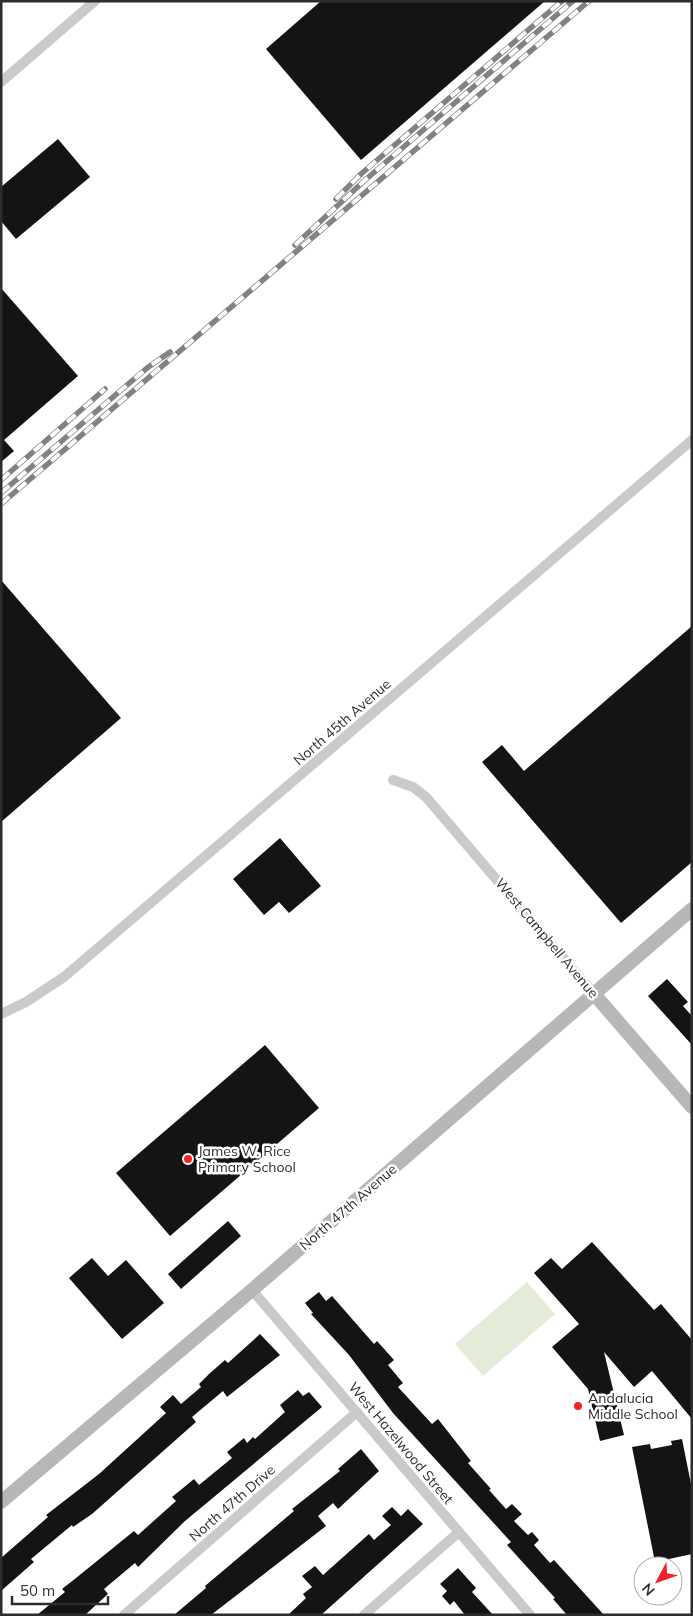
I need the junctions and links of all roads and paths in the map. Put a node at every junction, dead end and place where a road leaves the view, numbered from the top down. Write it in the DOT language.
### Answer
graph roads {
  1 [pos="95,1"];
  2 [pos="1,82"];
  3 [pos="692,440"];
  4 [pos="393,780"];
  5 [pos="692,909"];
  6 [pos="594,994"];
  7 [pos="1,1014"];
  8 [pos="692,1107"];
  9 [pos="252,1290"];
  10 [pos="357,1412"];
  11 [pos="1,1502"];
  12 [pos="459,1532"];
  13 [pos="124,1615"];
  14 [pos="364,1615"];
  15 [pos="530,1615"];
  1 -- 2 [label="street"];
  3 -- 7 [label="street, North 45th Avenue"];
  4 -- 6 [label="street, West Campbell Avenue"];
  5 -- 6 [label="street, North 47th Avenue"];
  6 -- 8 [label="street, West Campbell Avenue"];
  6 -- 9 [label="street, North 47th Avenue"];
  9 -- 10 [label="street, West Hazelwood Street"];
  9 -- 11 [label="street, North 47th Avenue"];
  10 -- 12 [label="street, West Hazelwood Street"];
  10 -- 13 [label="street, North 47th Drive"];
  12 -- 14 [label="street"];
  12 -- 15 [label="street, West Hazelwood Street"];
}
